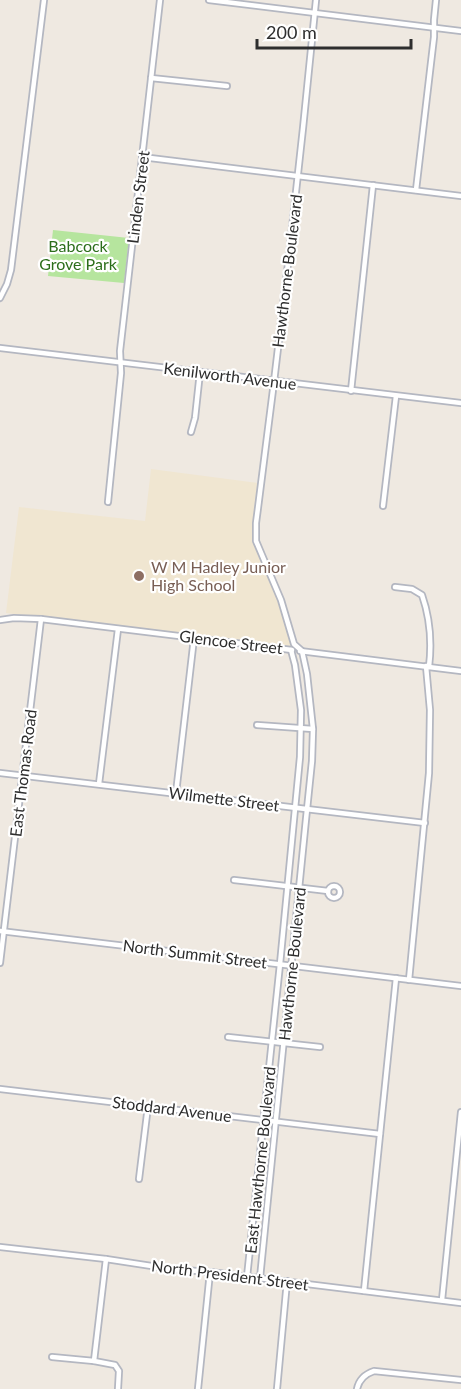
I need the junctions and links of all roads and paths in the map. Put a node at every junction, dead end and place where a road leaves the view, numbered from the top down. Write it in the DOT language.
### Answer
graph roads {
  1 [pos="44,0"];
  2 [pos="160,0"];
  3 [pos="209,0"];
  4 [pos="316,0"];
  5 [pos="436,0"];
  6 [pos="314,13"];
  7 [pos="435,27"];
  8 [pos="461,31"];
  9 [pos="151,78"];
  10 [pos="226,87"];
  11 [pos="142,157"];
  12 [pos="298,177"];
  13 [pos="373,185"];
  14 [pos="416,190"];
  15 [pos="461,196"];
  16 [pos="0,298"];
  17 [pos="0,348"];
  18 [pos="122,363"];
  19 [pos="200,372"];
  20 [pos="274,382"];
  21 [pos="351,391"];
  22 [pos="396,396"];
  23 [pos="461,404"];
  24 [pos="191,432"];
  25 [pos="108,502"];
  26 [pos="383,506"];
  27 [pos="395,587"];
  28 [pos="42,619"];
  29 [pos="0,620"];
  30 [pos="118,628"];
  31 [pos="194,638"];
  32 [pos="291,650"];
  33 [pos="302,651"];
  34 [pos="426,666"];
  35 [pos="461,671"];
  36 [pos="257,725"];
  37 [pos="301,728"];
  38 [pos="313,729"];
  39 [pos="0,773"];
  40 [pos="23,776"];
  41 [pos="99,784"];
  42 [pos="176,793"];
  43 [pos="296,807"];
  44 [pos="307,809"];
  45 [pos="425,823"];
  46 [pos="234,880"];
  47 [pos="288,886"];
  48 [pos="300,887"];
  49 [pos="328,891"];
  50 [pos="2,931"];
  51 [pos="0,963"];
  52 [pos="280,964"];
  53 [pos="291,965"];
  54 [pos="396,978"];
  55 [pos="409,980"];
  56 [pos="461,986"];
  57 [pos="228,1037"];
  58 [pos="272,1042"];
  59 [pos="284,1043"];
  60 [pos="320,1047"];
  61 [pos="0,1089"];
  62 [pos="147,1106"];
  63 [pos="461,1112"];
  64 [pos="264,1120"];
  65 [pos="276,1122"];
  66 [pos="380,1134"];
  67 [pos="460,1139"];
  68 [pos="139,1179"];
  69 [pos="0,1247"];
  70 [pos="106,1259"];
  71 [pos="210,1272"];
  72 [pos="247,1277"];
  73 [pos="260,1278"];
  74 [pos="287,1281"];
  75 [pos="364,1291"];
  76 [pos="442,1300"];
  77 [pos="461,1303"];
  78 [pos="52,1357"];
  79 [pos="94,1361"];
  80 [pos="461,1380"];
  81 [pos="118,1389"];
  82 [pos="198,1389"];
  83 [pos="277,1389"];
  84 [pos="357,1389"];
  1 -- 16 [label="street"];
  2 -- 9 [label="street, Linden Street"];
  3 -- 6 [label="street"];
  4 -- 6 [label="street, Hawthorne Boulevard"];
  5 -- 7 [label="street"];
  6 -- 7 [label="street"];
  6 -- 12 [label="street, Hawthorne Boulevard"];
  7 -- 8 [label="street"];
  7 -- 14 [label="street"];
  9 -- 10 [label="street"];
  9 -- 11 [label="street, Linden Street"];
  11 -- 12 [label="street"];
  11 -- 18 [label="street, Linden Street"];
  12 -- 13 [label="street"];
  12 -- 20 [label="street, Hawthorne Boulevard"];
  13 -- 14 [label="street"];
  13 -- 21 [label="street"];
  14 -- 15 [label="street"];
  17 -- 18 [label="street, Kenilworth Avenue"];
  18 -- 19 [label="street, Kenilworth Avenue"];
  18 -- 25 [label="street, Linden Street"];
  19 -- 20 [label="street, Kenilworth Avenue"];
  19 -- 24 [label="street"];
  20 -- 21 [label="street, Kenilworth Avenue"];
  20 -- 33 [label="street, Hawthorne Boulevard"];
  21 -- 22 [label="street, Kenilworth Avenue"];
  22 -- 23 [label="street, Kenilworth Avenue"];
  22 -- 26 [label="street"];
  27 -- 34 [label="street"];
  28 -- 29 [label="street, Glencoe Street"];
  28 -- 30 [label="street, Glencoe Street"];
  28 -- 40 [label="street, East Thomas Road"];
  30 -- 31 [label="street, Glencoe Street"];
  30 -- 41 [label="street"];
  31 -- 32 [label="street, Glencoe Street"];
  31 -- 42 [label="street"];
  32 -- 33 [label="street, Glencoe Street"];
  32 -- 37 [label="street, East Hawthorne Boulevard"];
  33 -- 34 [label="street, Glencoe Street"];
  33 -- 38 [label="street, Hawthorne Boulevard"];
  34 -- 35 [label="street, Glencoe Street"];
  34 -- 45 [label="street"];
  36 -- 37 [label="street"];
  37 -- 38 [label="street"];
  37 -- 43 [label="street, East Hawthorne Boulevard"];
  38 -- 44 [label="street, Hawthorne Boulevard"];
  39 -- 40 [label="street, Wilmette Street"];
  40 -- 41 [label="street, Wilmette Street"];
  40 -- 50 [label="street, East Thomas Road"];
  41 -- 42 [label="street, Wilmette Street"];
  42 -- 43 [label="street, Wilmette Street"];
  43 -- 44 [label="street, Wilmette Street"];
  43 -- 47 [label="street, East Hawthorne Boulevard"];
  44 -- 45 [label="street, Wilmette Street"];
  44 -- 48 [label="street, Hawthorne Boulevard"];
  45 -- 55 [label="street"];
  46 -- 47 [label="street"];
  47 -- 48 [label="street"];
  47 -- 52 [label="street, East Hawthorne Boulevard"];
  48 -- 49 [label="street"];
  48 -- 53 [label="street, Hawthorne Boulevard"];
  50 -- 51 [label="street, East Thomas Road"];
  50 -- 52 [label="street, North Summit Street"];
  52 -- 53 [label="street, North Summit Street"];
  52 -- 58 [label="street, East Hawthorne Boulevard"];
  53 -- 54 [label="street, North Summit Street"];
  53 -- 59 [label="street, Hawthorne Boulevard"];
  54 -- 55 [label="street, North Summit Street"];
  54 -- 66 [label="street"];
  55 -- 56 [label="street, North Summit Street"];
  57 -- 58 [label="street"];
  58 -- 59 [label="street"];
  58 -- 64 [label="street, East Hawthorne Boulevard"];
  59 -- 60 [label="street"];
  59 -- 65 [label="street, Hawthorne Boulevard"];
  61 -- 62 [label="street, Stoddard Avenue"];
  62 -- 64 [label="street, Stoddard Avenue"];
  62 -- 68 [label="street"];
  63 -- 67 [label="street"];
  64 -- 65 [label="street, Stoddard Avenue"];
  64 -- 72 [label="street, East Hawthorne Boulevard"];
  65 -- 66 [label="street, Stoddard Avenue"];
  65 -- 73 [label="street, Hawthorne Boulevard"];
  66 -- 75 [label="street"];
  67 -- 76 [label="street"];
  69 -- 70 [label="street, North President Street"];
  70 -- 71 [label="street, North President Street"];
  70 -- 79 [label="street"];
  71 -- 72 [label="street, North President Street"];
  71 -- 82 [label="street"];
  72 -- 73 [label="street, North President Street"];
  73 -- 74 [label="street, North President Street"];
  74 -- 75 [label="street, North President Street"];
  74 -- 83 [label="street"];
  75 -- 76 [label="street, North President Street"];
  76 -- 77 [label="street, North President Street"];
  78 -- 79 [label="street"];
  79 -- 81 [label="street"];
  80 -- 84 [label="street"];
}
